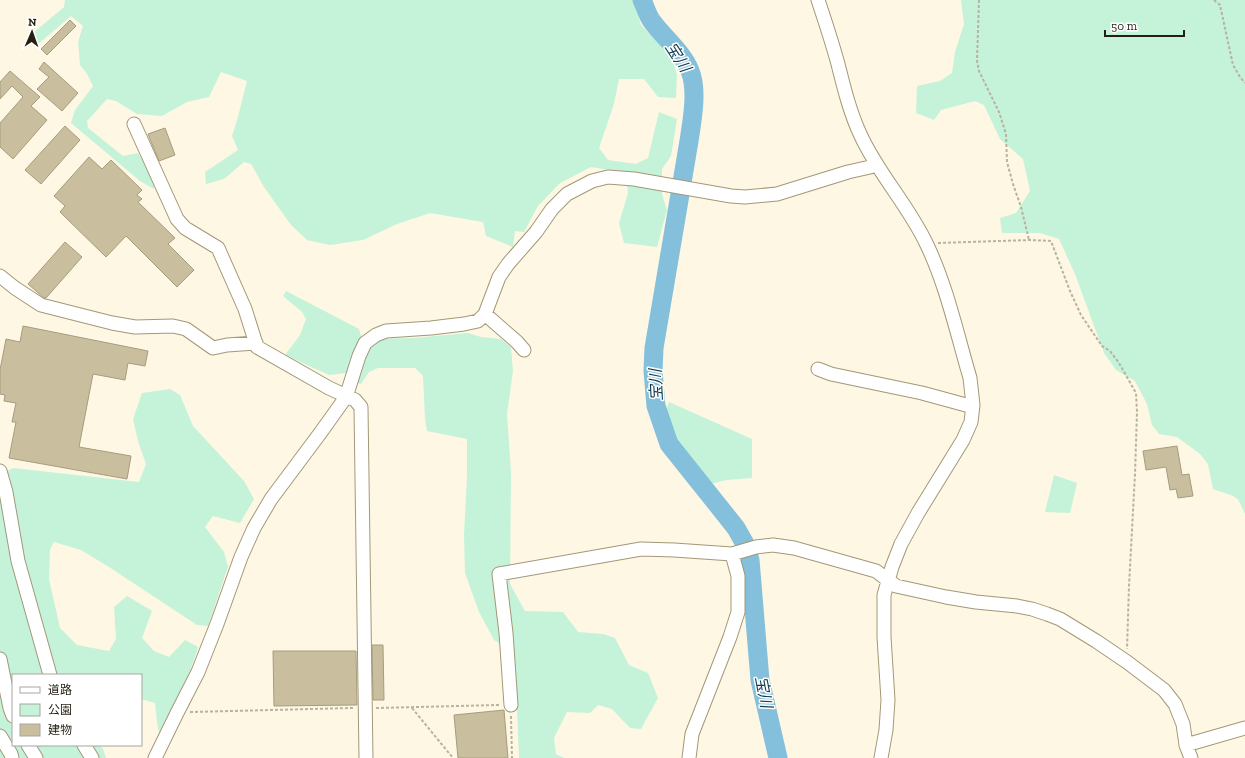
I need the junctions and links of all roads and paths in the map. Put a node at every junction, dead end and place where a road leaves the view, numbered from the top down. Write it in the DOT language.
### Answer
graph roads {
  1 [pos="818,0"];
  2 [pos="979,0"];
  3 [pos="1214,0"];
  4 [pos="1245,82"];
  5 [pos="134,124"];
  6 [pos="876,163"];
  7 [pos="1030,240"];
  8 [pos="927,245"];
  9 [pos="0,276"];
  10 [pos="485,314"];
  11 [pos="256,343"];
  12 [pos="524,350"];
  13 [pos="818,369"];
  14 [pos="346,397"];
  15 [pos="973,405"];
  16 [pos="0,471"];
  17 [pos="732,554"];
  18 [pos="888,581"];
  19 [pos="0,660"];
  20 [pos="1127,662"];
  21 [pos="50,674"];
  22 [pos="511,705"];
  23 [pos="412,707"];
  24 [pos="365,708"];
  25 [pos="12,713"];
  26 [pos="177,713"];
  27 [pos="1245,728"];
  28 [pos="0,736"];
  29 [pos="1186,745"];
  30 [pos="29,746"];
  31 [pos="85,746"];
  32 [pos="12,758"];
  33 [pos="36,758"];
  34 [pos="92,758"];
  35 [pos="155,758"];
  36 [pos="366,758"];
  37 [pos="453,758"];
  38 [pos="512,758"];
  39 [pos="689,758"];
  40 [pos="881,758"];
  41 [pos="1191,758"];
  1 -- 6 [label="street"];
  2 -- 7 [label="path"];
  3 -- 4 [label="path"];
  5 -- 11 [label="street"];
  6 -- 8 [label="street"];
  6 -- 10 [label="street"];
  7 -- 8 [label="path"];
  7 -- 20 [label="path"];
  8 -- 15 [label="street"];
  9 -- 11 [label="street"];
  10 -- 12 [label="street"];
  10 -- 14 [label="street"];
  11 -- 14 [label="street"];
  13 -- 15 [label="street"];
  14 -- 24 [label="street"];
  14 -- 26 [label="street"];
  15 -- 18 [label="street"];
  16 -- 21 [label="street"];
  17 -- 18 [label="street"];
  17 -- 22 [label="street"];
  17 -- 39 [label="street"];
  18 -- 20 [label="street"];
  18 -- 40 [label="street"];
  19 -- 25 [label="street"];
  20 -- 29 [label="street"];
  22 -- 23 [label="path"];
  22 -- 38 [label="path"];
  23 -- 24 [label="path"];
  23 -- 37 [label="path"];
  24 -- 26 [label="path"];
  24 -- 36 [label="street"];
  26 -- 35 [label="street"];
  27 -- 29 [label="street"];
  28 -- 32 [label="street"];
  29 -- 41 [label="street"];
  30 -- 33 [label="street"];
  31 -- 34 [label="street"];
}
